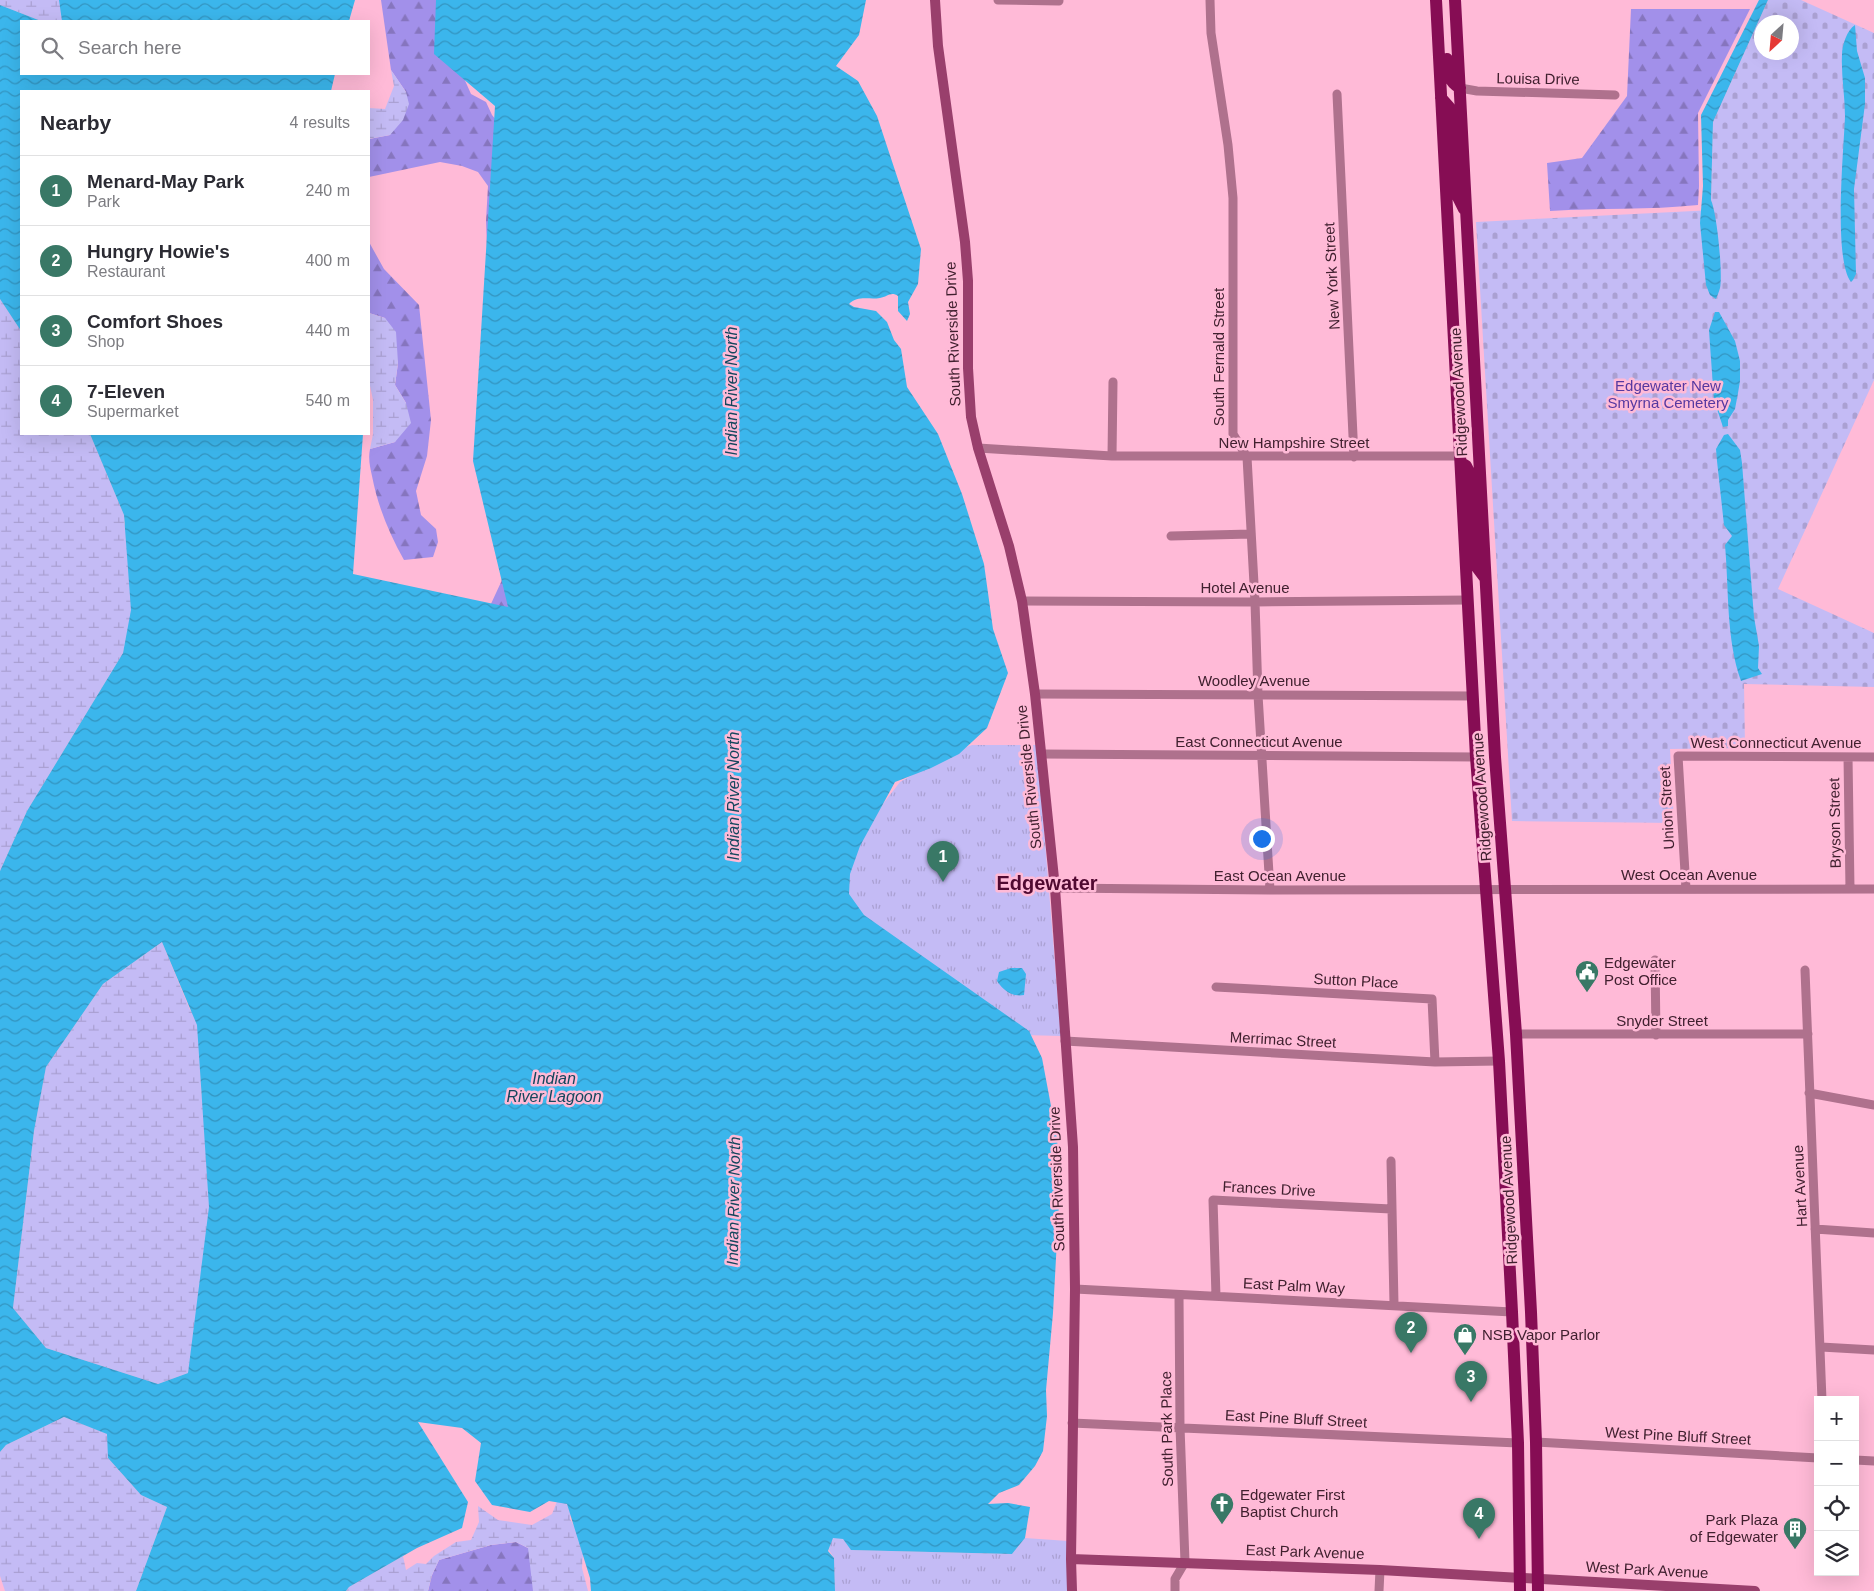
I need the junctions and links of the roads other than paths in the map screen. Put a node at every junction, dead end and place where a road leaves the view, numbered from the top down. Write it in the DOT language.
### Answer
graph roads {
  1 [pos="935,0"];
  2 [pos="998,0"];
  3 [pos="1210,0"];
  4 [pos="1436,0"];
  5 [pos="1441,0"];
  6 [pos="1455,0"];
  7 [pos="1059,1"];
  8 [pos="1460,88"];
  9 [pos="1337,94"];
  10 [pos="1615,95"];
  11 [pos="1441,98"];
  12 [pos="1466,213"];
  13 [pos="1453,312"];
  14 [pos="1113,382"];
  15 [pos="1478,441"];
  16 [pos="978,448"];
  17 [pos="1112,456"];
  18 [pos="1247,457"];
  19 [pos="1354,457"];
  20 [pos="1460,460"];
  21 [pos="1251,534"];
  22 [pos="1171,536"];
  23 [pos="1485,578"];
  24 [pos="1468,600"];
  25 [pos="1022,602"];
  26 [pos="1255,602"];
  27 [pos="1035,694"];
  28 [pos="1258,695"];
  29 [pos="1473,696"];
  30 [pos="1042,754"];
  31 [pos="1262,756"];
  32 [pos="1678,756"];
  33 [pos="1476,757"];
  34 [pos="1848,757"];
  35 [pos="1874,757"];
  36 [pos="1055,888"];
  37 [pos="1486,889"];
  38 [pos="1504,889"];
  39 [pos="1686,889"];
  40 [pos="1850,889"];
  41 [pos="1874,889"];
  42 [pos="1270,890"];
  43 [pos="1655,960"];
  44 [pos="1805,970"];
  45 [pos="1216,987"];
  46 [pos="1516,1034"];
  47 [pos="1808,1034"];
  48 [pos="1656,1035"];
  49 [pos="1065,1041"];
  50 [pos="1499,1061"];
  51 [pos="1435,1062"];
  52 [pos="1809,1093"];
  53 [pos="1874,1106"];
  54 [pos="1502,1128"];
  55 [pos="1391,1161"];
  56 [pos="1391,1209"];
  57 [pos="1526,1220"];
  58 [pos="1815,1229"];
  59 [pos="1874,1233"];
  60 [pos="1075,1289"];
  61 [pos="1179,1296"];
  62 [pos="1216,1296"];
  63 [pos="1394,1304"];
  64 [pos="1512,1312"];
  65 [pos="1820,1346"];
  66 [pos="1874,1350"];
  67 [pos="1822,1396"];
  68 [pos="1072,1423"];
  69 [pos="1180,1427"];
  70 [pos="1535,1427"];
  71 [pos="1536,1442"];
  72 [pos="1518,1443"];
  73 [pos="1814,1458"];
  74 [pos="1859,1460"];
  75 [pos="1874,1461"];
  76 [pos="1070,1559"];
  77 [pos="1185,1562"];
  78 [pos="1380,1570"];
  79 [pos="1520,1577"];
  80 [pos="1538,1585"];
  81 [pos="1695,1589"];
  82 [pos="1072,1591"];
  83 [pos="1175,1591"];
  84 [pos="1380,1591"];
  85 [pos="1520,1591"];
  86 [pos="1755,1591"];
  1 -- 16 [label="street, South Riverside Drive"];
  2 -- 7 [label="street"];
  3 -- 18 [label="street, South Fernald Street"];
  4 -- 11 [label="main road, Ridgewood Avenue"];
  5 -- 8 [label="main road"];
  6 -- 8 [label="main road, Ridgewood Avenue"];
  8 -- 10 [label="street, Louisa Drive"];
  8 -- 12 [label="main road, Ridgewood Avenue"];
  9 -- 19 [label="street, New York Street"];
  11 -- 12 [label="main road"];
  11 -- 13 [label="main road, Ridgewood Avenue"];
  12 -- 15 [label="main road, Ridgewood Avenue"];
  13 -- 15 [label="main road"];
  13 -- 20 [label="main road, Ridgewood Avenue"];
  14 -- 17 [label="street"];
  15 -- 23 [label="main road, Ridgewood Avenue"];
  16 -- 17 [label="street, New Hampshire Street"];
  16 -- 25 [label="street, South Riverside Drive"];
  17 -- 18 [label="street, New Hampshire Street"];
  18 -- 19 [label="street, New Hampshire Street"];
  18 -- 21 [label="street, South Fernald Street"];
  19 -- 20 [label="street, New Hampshire Street"];
  20 -- 23 [label="main road"];
  20 -- 24 [label="main road, Ridgewood Avenue"];
  21 -- 22 [label="street"];
  21 -- 26 [label="street, South Fernald Street"];
  23 -- 38 [label="main road, Ridgewood Avenue"];
  24 -- 26 [label="street, Hotel Avenue"];
  24 -- 29 [label="main road, Ridgewood Avenue"];
  25 -- 26 [label="street, Hotel Avenue"];
  25 -- 27 [label="street, South Riverside Drive"];
  26 -- 28 [label="street, South Fernald Street"];
  27 -- 28 [label="street, Woodley Avenue"];
  27 -- 30 [label="street, South Riverside Drive"];
  28 -- 29 [label="street, Woodley Avenue"];
  28 -- 31 [label="street, South Fernald Street"];
  29 -- 33 [label="main road, Ridgewood Avenue"];
  30 -- 31 [label="street, East Connecticut Avenue"];
  30 -- 36 [label="street, South Riverside Drive"];
  31 -- 33 [label="street, East Connecticut Avenue"];
  31 -- 42 [label="street, South Fernald Street"];
  32 -- 34 [label="street, West Connecticut Avenue"];
  32 -- 39 [label="street, Union Street"];
  33 -- 37 [label="main road, Ridgewood Avenue"];
  34 -- 35 [label="street, West Connecticut Avenue"];
  34 -- 40 [label="street, Bryson Street"];
  36 -- 42 [label="street, East Ocean Avenue"];
  36 -- 49 [label="street, South Riverside Drive"];
  37 -- 38 [label="street, East Ocean Avenue"];
  37 -- 42 [label="street, East Ocean Avenue"];
  37 -- 50 [label="main road, Ridgewood Avenue"];
  38 -- 39 [label="street, West Ocean Avenue"];
  38 -- 46 [label="main road, Ridgewood Avenue"];
  39 -- 40 [label="street, West Ocean Avenue"];
  40 -- 41 [label="street, West Ocean Avenue"];
  43 -- 48 [label="street"];
  44 -- 47 [label="street, Hart Avenue"];
  45 -- 51 [label="street, Sutton Place"];
  46 -- 48 [label="street, Snyder Street"];
  46 -- 57 [label="main road, Ridgewood Avenue"];
  47 -- 48 [label="street, Snyder Street"];
  47 -- 52 [label="street, Hart Avenue"];
  49 -- 51 [label="street, Merrimac Street"];
  49 -- 60 [label="street, South Riverside Drive"];
  50 -- 51 [label="street, Merrimac Street"];
  50 -- 54 [label="main road, Ridgewood Avenue"];
  52 -- 53 [label="street"];
  52 -- 58 [label="street, Hart Avenue"];
  54 -- 57 [label="main road"];
  54 -- 64 [label="main road, Ridgewood Avenue"];
  55 -- 56 [label="street"];
  56 -- 62 [label="street, Frances Drive"];
  56 -- 63 [label="street"];
  57 -- 70 [label="main road, Ridgewood Avenue"];
  58 -- 59 [label="street"];
  58 -- 65 [label="street, Hart Avenue"];
  60 -- 61 [label="street, East Palm Way"];
  60 -- 68 [label="street, South Riverside Drive"];
  61 -- 62 [label="street, East Palm Way"];
  61 -- 69 [label="street, South Park Place"];
  62 -- 63 [label="street, East Palm Way"];
  63 -- 64 [label="street, East Palm Way"];
  64 -- 70 [label="main road"];
  64 -- 72 [label="main road, Ridgewood Avenue"];
  65 -- 66 [label="street"];
  65 -- 67 [label="street, Hart Avenue"];
  68 -- 69 [label="street, East Pine Bluff Street"];
  68 -- 76 [label="street, South Riverside Drive"];
  69 -- 72 [label="street, East Pine Bluff Street"];
  69 -- 77 [label="street, South Park Place"];
  70 -- 71 [label="main road, Ridgewood Avenue"];
  71 -- 73 [label="street, West Pine Bluff Street"];
  71 -- 80 [label="main road, Ridgewood Avenue"];
  72 -- 79 [label="main road, Ridgewood Avenue"];
  74 -- 75 [label="street"];
  76 -- 77 [label="street, East Park Avenue"];
  76 -- 82 [label="street, South Riverside Drive"];
  77 -- 78 [label="street, East Park Avenue"];
  77 -- 83 [label="street"];
  78 -- 79 [label="street, East Park Avenue"];
  78 -- 84 [label="street"];
  79 -- 80 [label="street, East Park Avenue"];
  79 -- 85 [label="main road, Ridgewood Avenue"];
  80 -- 81 [label="street, West Park Avenue"];
  81 -- 86 [label="street, West Park Avenue"];
}
